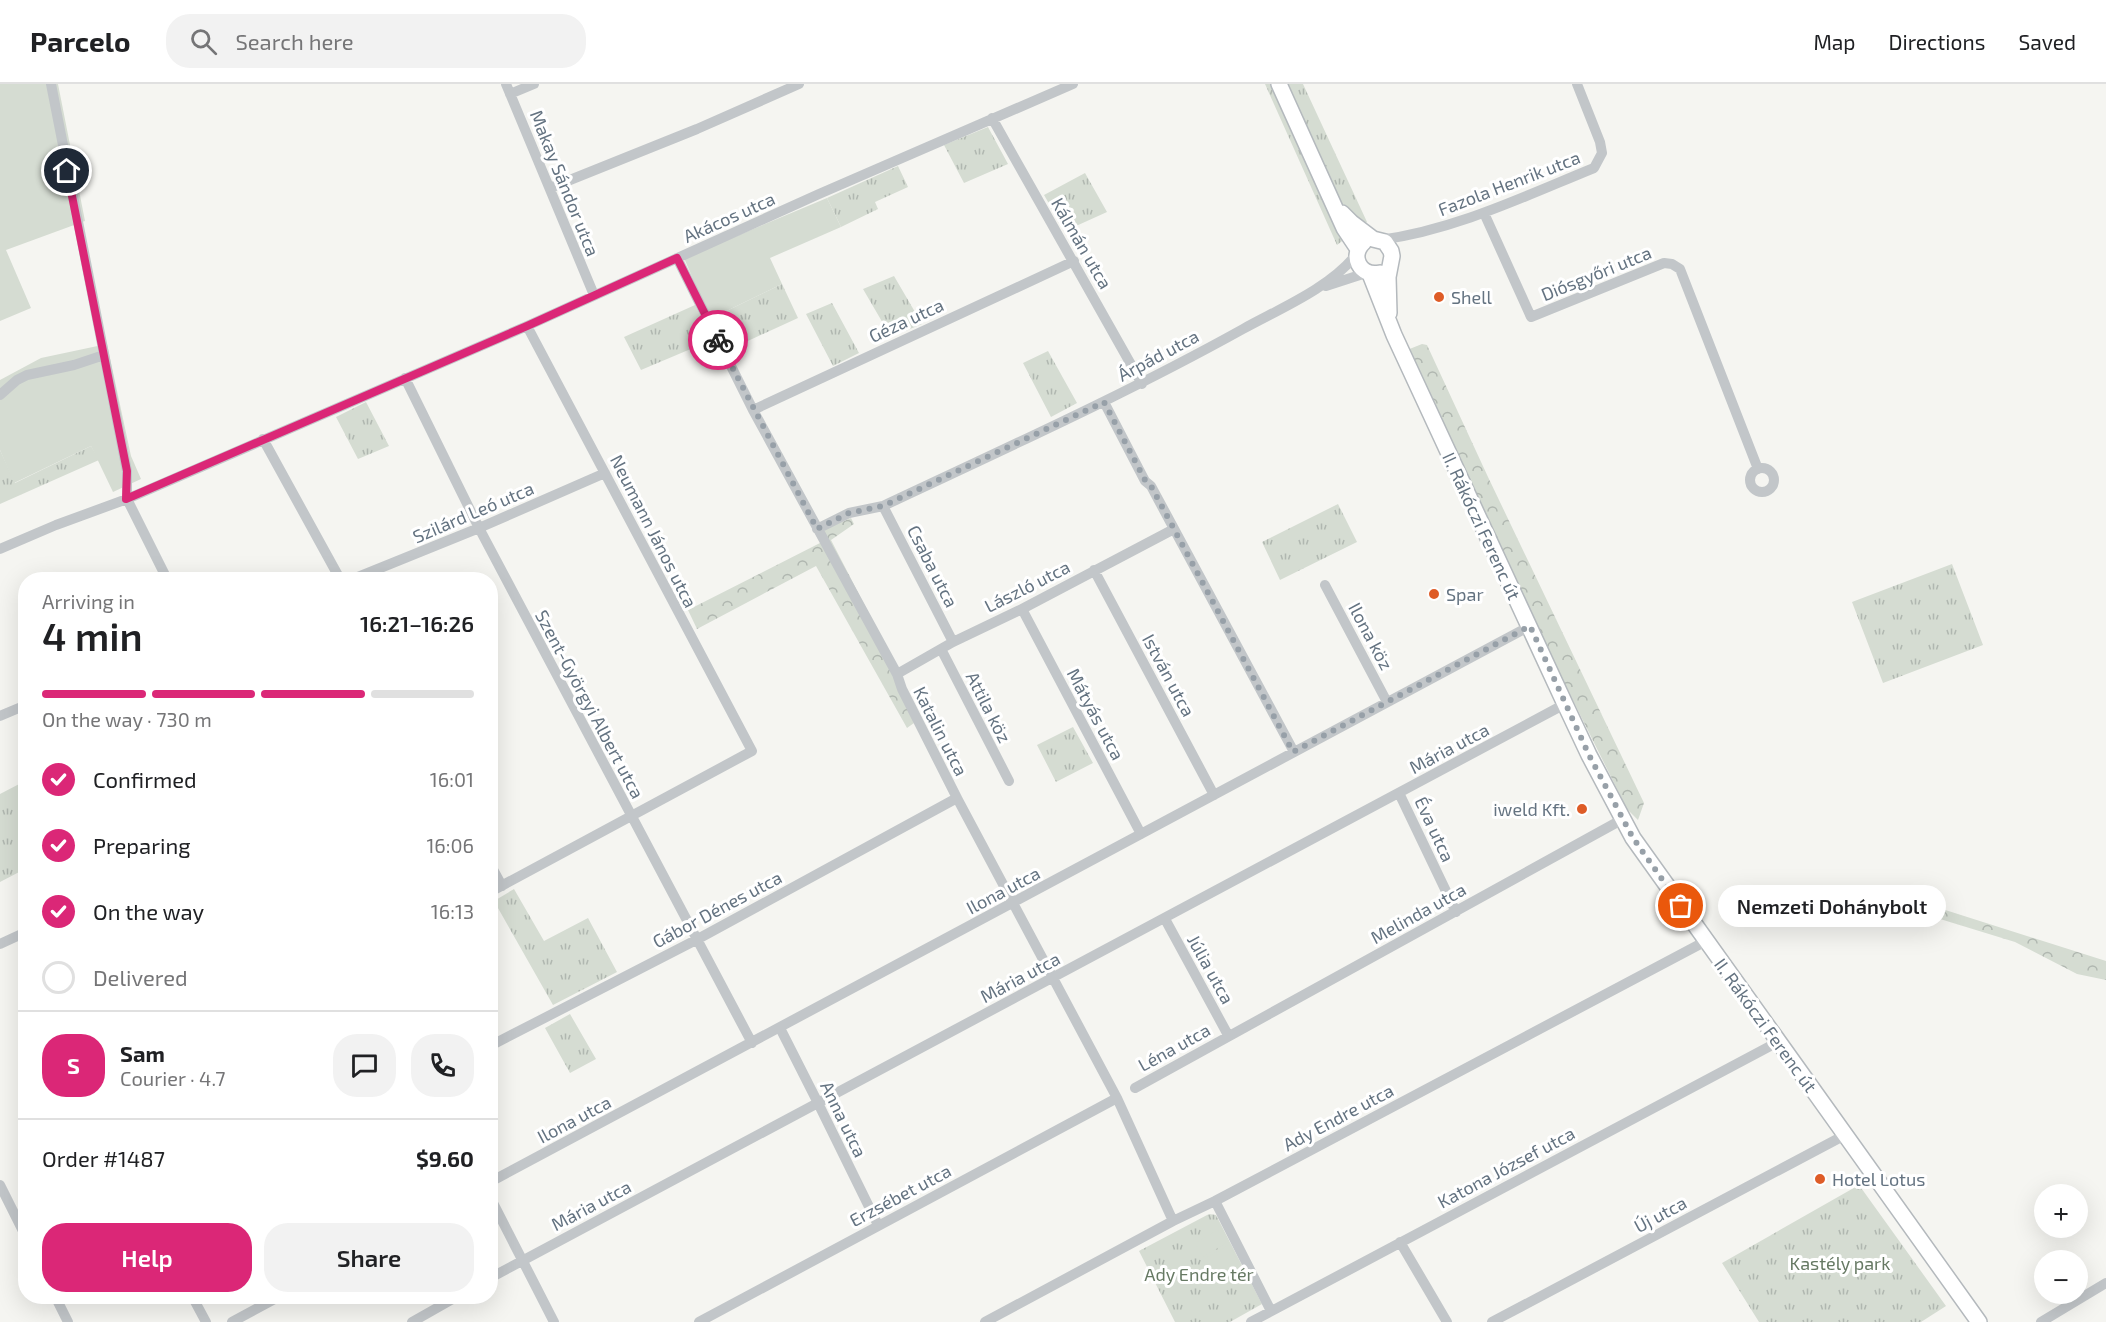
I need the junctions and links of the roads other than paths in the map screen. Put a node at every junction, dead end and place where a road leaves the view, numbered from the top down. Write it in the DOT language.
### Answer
graph roads {
  1 [pos="51,84"];
  2 [pos="534,84"];
  3 [pos="799,84"];
  4 [pos="1074,84"];
  5 [pos="1278,84"];
  6 [pos="1577,84"];
  7 [pos="508,89"];
  8 [pos="992,118"];
  9 [pos="550,188"];
  10 [pos="1334,204"];
  11 [pos="1484,213"];
  12 [pos="1417,234"];
  13 [pos="1377,239"];
  14 [pos="1357,252"];
  15 [pos="677,258"];
  16 [pos="1074,261"];
  17 [pos="1390,261"];
  18 [pos="1368,274"];
  19 [pos="1314,290"];
  20 [pos="594,295"];
  21 [pos="1390,324"];
  22 [pos="527,326"];
  23 [pos="104,355"];
  24 [pos="405,378"];
  25 [pos="1142,384"];
  26 [pos="0,394"];
  27 [pos="1104,402"];
  28 [pos="753,410"];
  29 [pos="263,439"];
  30 [pos="1758,469"];
  31 [pos="605,473"];
  32 [pos="126,499"];
  33 [pos="883,506"];
  34 [pos="479,528"];
  35 [pos="817,529"];
  36 [pos="1174,530"];
  37 [pos="0,549"];
  38 [pos="1094,570"];
  39 [pos="163,572"];
  40 [pos="336,572"];
  41 [pos="370,572"];
  42 [pos="1325,585"];
  43 [pos="1022,609"];
  44 [pos="1530,626"];
  45 [pos="953,642"];
  46 [pos="941,649"];
  47 [pos="897,674"];
  48 [pos="1387,702"];
  49 [pos="1565,704"];
  50 [pos="18,708"];
  51 [pos="0,716"];
  52 [pos="1293,752"];
  53 [pos="1009,781"];
  54 [pos="1400,793"];
  55 [pos="1214,795"];
  56 [pos="957,798"];
  57 [pos="631,817"];
  58 [pos="1623,819"];
  59 [pos="1141,834"];
  60 [pos="498,879"];
  61 [pos="502,886"];
  62 [pos="498,888"];
  63 [pos="1013,903"];
  64 [pos="1456,912"];
  65 [pos="1165,919"];
  66 [pos="18,936"];
  67 [pos="696,940"];
  68 [pos="1706,941"];
  69 [pos="0,944"];
  70 [pos="1053,978"];
  71 [pos="780,1028"];
  72 [pos="1228,1035"];
  73 [pos="498,1042"];
  74 [pos="1778,1042"];
  75 [pos="752,1043"];
  76 [pos="1135,1088"];
  77 [pos="1117,1098"];
  78 [pos="818,1102"];
  79 [pos="1845,1135"];
  80 [pos="498,1178"];
  81 [pos="0,1185"];
  82 [pos="1215,1201"];
  83 [pos="498,1213"];
  84 [pos="18,1221"];
  85 [pos="1173,1221"];
  86 [pos="878,1226"];
  87 [pos="1400,1242"];
  88 [pos="522,1261"];
  89 [pos="498,1274"];
  90 [pos="2106,1283"];
  91 [pos="59,1304"];
  92 [pos="196,1304"];
  93 [pos="265,1304"];
  94 [pos="445,1304"];
  95 [pos="1272,1311"];
  96 [pos="68,1322"];
  97 [pos="206,1322"];
  98 [pos="232,1322"];
  99 [pos="412,1322"];
  100 [pos="554,1322"];
  101 [pos="699,1322"];
  102 [pos="985,1322"];
  103 [pos="1251,1322"];
  104 [pos="1447,1322"];
  105 [pos="1492,1322"];
  106 [pos="1979,1322"];
  107 [pos="2041,1322"];
  1 -- 23 [label="street"];
  2 -- 7 [label="street"];
  3 -- 9 [label="street"];
  4 -- 8 [label="street, Akácos utca"];
  5 -- 10 [label="main road, II. Rákóczi Ferenc út"];
  6 -- 11 [label="street, Fazola Henrik utca"];
  7 -- 9 [label="street, Makay Sándor utca"];
  8 -- 15 [label="street, Akácos utca"];
  8 -- 16 [label="street, Kálmán utca"];
  9 -- 20 [label="street, Makay Sándor utca"];
  10 -- 13 [label="main road, II. Rákóczi Ferenc út"];
  10 -- 14 [label="main road, II. Rákóczi Ferenc út"];
  11 -- 12 [label="street, Fazola Henrik utca"];
  11 -- 30 [label="street, Diósgyőri utca"];
  12 -- 13 [label="street"];
  12 -- 17 [label="street"];
  13 -- 14 [label="main road"];
  13 -- 17 [label="main road, II. Rákóczi Ferenc út"];
  14 -- 18 [label="main road, II. Rákóczi Ferenc út"];
  14 -- 19 [label="street, Árpád utca"];
  15 -- 20 [label="street, Akácos utca"];
  15 -- 28 [label="street, Katalin utca"];
  16 -- 25 [label="street, Kálmán utca"];
  16 -- 28 [label="street, Géza utca"];
  17 -- 18 [label="main road"];
  17 -- 21 [label="main road, II. Rákóczi Ferenc út"];
  18 -- 19 [label="street, Árpád utca"];
  18 -- 21 [label="main road, II. Rákóczi Ferenc út"];
  19 -- 25 [label="street, Árpád utca"];
  20 -- 22 [label="street, Akácos utca"];
  21 -- 44 [label="main road, II. Rákóczi Ferenc út"];
  22 -- 24 [label="street, Akácos utca"];
  22 -- 31 [label="street, Neumann János utca"];
  23 -- 26 [label="street"];
  23 -- 32 [label="street"];
  24 -- 29 [label="street, Akácos utca"];
  24 -- 34 [label="street, Szent-Györgyi Albert utca"];
  25 -- 27 [label="street, Árpád utca"];
  27 -- 33 [label="street, Árpád utca"];
  27 -- 36 [label="street"];
  28 -- 35 [label="street, Katalin utca"];
  29 -- 32 [label="street, Akácos utca"];
  29 -- 40 [label="street"];
  31 -- 34 [label="street, Szilárd Leó utca"];
  31 -- 57 [label="street, Neumann János utca"];
  32 -- 37 [label="street, Akácos utca"];
  32 -- 39 [label="street"];
  33 -- 35 [label="street, Árpád utca"];
  33 -- 45 [label="street, Csaba utca"];
  34 -- 41 [label="street, Szilárd Leó utca"];
  34 -- 57 [label="street, Szent-Györgyi Albert utca"];
  35 -- 47 [label="street, Katalin utca"];
  36 -- 38 [label="street, László utca"];
  36 -- 52 [label="street"];
  38 -- 43 [label="street, László utca"];
  38 -- 55 [label="street, István utca"];
  42 -- 48 [label="street, Ilona köz"];
  43 -- 45 [label="street, László utca"];
  43 -- 59 [label="street, Mátyás utca"];
  44 -- 48 [label="street, Ilona utca"];
  44 -- 49 [label="main road, II. Rákóczi Ferenc út"];
  45 -- 46 [label="street, László utca"];
  46 -- 47 [label="street, László utca"];
  46 -- 53 [label="street, Attila köz"];
  47 -- 56 [label="street, Katalin utca"];
  48 -- 52 [label="street, Ilona utca"];
  49 -- 54 [label="street, Mária utca"];
  49 -- 58 [label="main road, II. Rákóczi Ferenc út"];
  50 -- 51 [label="street"];
  52 -- 55 [label="street, Ilona utca"];
  54 -- 64 [label="street, Éva utca"];
  54 -- 65 [label="street, Mária utca"];
  55 -- 59 [label="street, Ilona utca"];
  56 -- 63 [label="street, Katalin utca"];
  56 -- 67 [label="street, Gábor Dénes utca"];
  57 -- 61 [label="street"];
  57 -- 67 [label="street, Szent-Györgyi Albert utca"];
  58 -- 64 [label="street, Melinda utca"];
  58 -- 68 [label="main road, II. Rákóczi Ferenc út"];
  59 -- 63 [label="street, Ilona utca"];
  60 -- 61 [label="street"];
  61 -- 62 [label="street"];
  63 -- 70 [label="street, Katalin utca"];
  63 -- 71 [label="street, Ilona utca"];
  64 -- 72 [label="street, Melinda utca"];
  65 -- 70 [label="street, Mária utca"];
  65 -- 72 [label="street, Júlia utca"];
  66 -- 69 [label="street"];
  67 -- 73 [label="street, Gábor Dénes utca"];
  67 -- 75 [label="street, Szent-Györgyi Albert utca"];
  68 -- 74 [label="main road, II. Rákóczi Ferenc út"];
  68 -- 82 [label="street, Ady Endre utca"];
  70 -- 77 [label="street, Katalin utca"];
  70 -- 78 [label="street, Mária utca"];
  71 -- 75 [label="street, Ilona utca"];
  71 -- 78 [label="street, Anna utca"];
  72 -- 76 [label="street, Léna utca"];
  74 -- 79 [label="main road, II. Rákóczi Ferenc út"];
  74 -- 87 [label="street, Katona József utca"];
  75 -- 80 [label="street, Ilona utca"];
  77 -- 85 [label="street, Katalin utca"];
  77 -- 86 [label="street, Erzsébet utca"];
  78 -- 86 [label="street, Anna utca"];
  78 -- 88 [label="street, Mária utca"];
  79 -- 105 [label="street, Új utca"];
  79 -- 106 [label="main road, II. Rákóczi Ferenc út"];
  81 -- 84 [label="street"];
  82 -- 85 [label="street, Ady Endre utca"];
  82 -- 95 [label="street"];
  83 -- 88 [label="street"];
  85 -- 102 [label="street, Ady Endre utca"];
  86 -- 101 [label="street, Erzsébet utca"];
  87 -- 95 [label="street, Katona József utca"];
  87 -- 104 [label="street"];
  88 -- 89 [label="street, Mária utca"];
  88 -- 100 [label="street"];
  90 -- 107 [label="street"];
  91 -- 96 [label="street"];
  92 -- 97 [label="street"];
  93 -- 98 [label="street"];
  94 -- 99 [label="street"];
  95 -- 103 [label="street, Katona József utca"];
}
